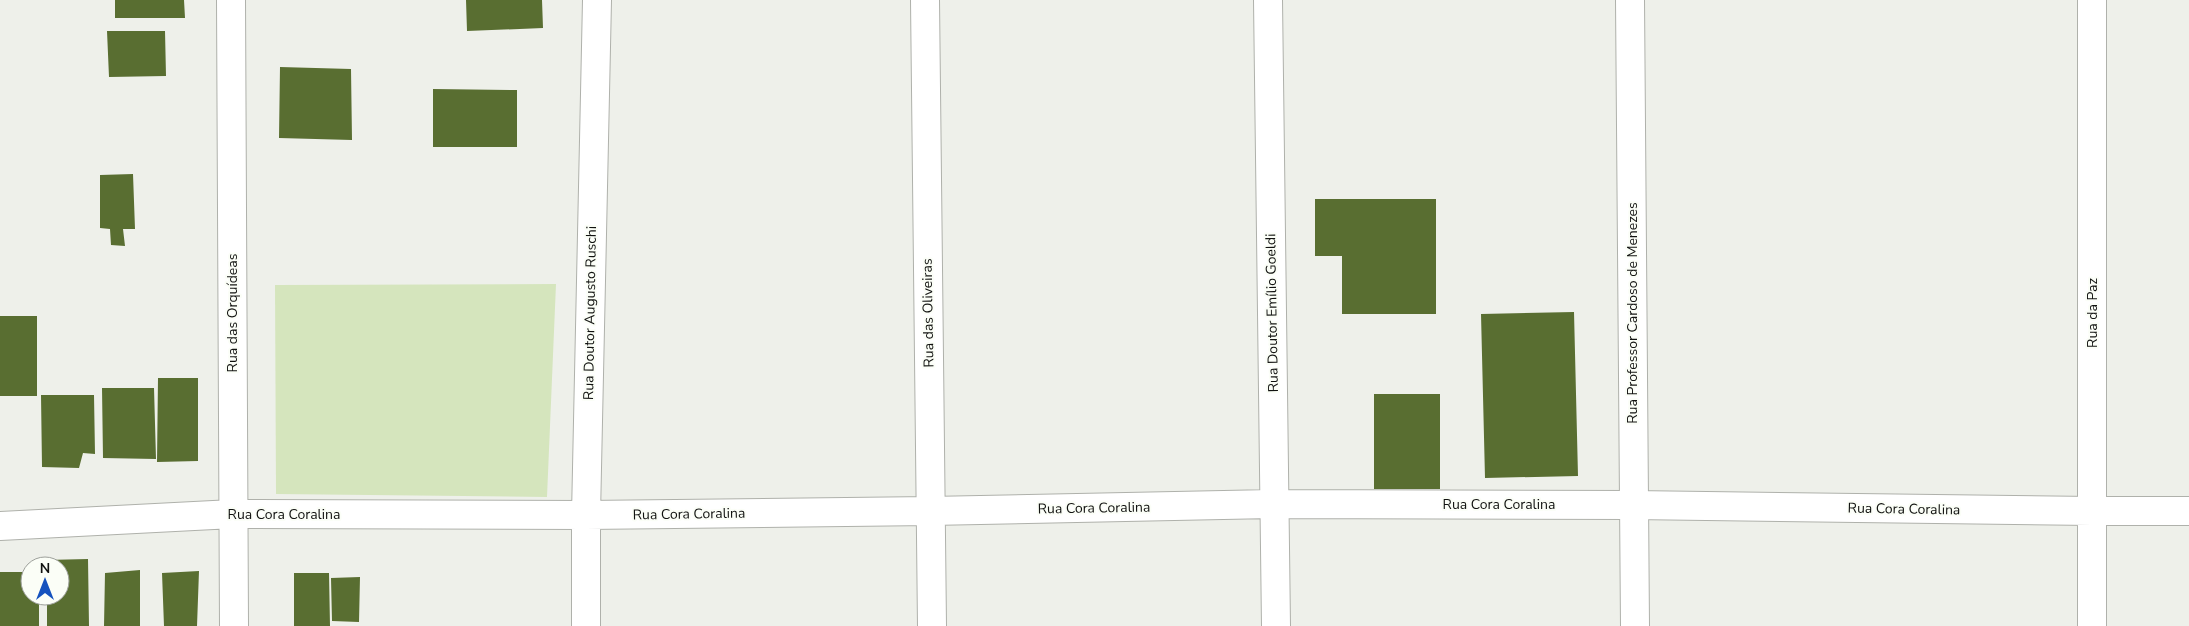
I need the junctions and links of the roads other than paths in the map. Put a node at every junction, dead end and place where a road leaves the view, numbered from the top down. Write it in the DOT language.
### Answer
graph roads {
  1 [pos="231,0"];
  2 [pos="597,0"];
  3 [pos="925,0"];
  4 [pos="1268,0"];
  5 [pos="1630,0"];
  6 [pos="2092,0"];
  7 [pos="1275,504"];
  8 [pos="1633,504"];
  9 [pos="930,511"];
  10 [pos="2189,511"];
  11 [pos="2092,512"];
  12 [pos="233,514"];
  13 [pos="586,515"];
  14 [pos="0,526"];
  15 [pos="234,626"];
  16 [pos="586,626"];
  17 [pos="932,626"];
  18 [pos="1276,626"];
  19 [pos="1635,626"];
  20 [pos="2092,626"];
  1 -- 12 [label="street, Rua das Orquídeas"];
  2 -- 13 [label="street, Rua Doutor Augusto Ruschi"];
  3 -- 9 [label="street, Rua das Oliveiras"];
  4 -- 7 [label="street, Rua Doutor Emílio Goeldi"];
  5 -- 8 [label="street, Rua Professor Cardoso de Menezes"];
  6 -- 11 [label="street, Rua da Paz"];
  7 -- 8 [label="street, Rua Cora Coralina"];
  7 -- 9 [label="street, Rua Cora Coralina"];
  7 -- 18 [label="street, Rua Doutor Emílio Goeldi"];
  8 -- 11 [label="street, Rua Cora Coralina"];
  8 -- 19 [label="street, Rua Professor Cardoso de Menezes"];
  9 -- 13 [label="street, Rua Cora Coralina"];
  9 -- 17 [label="street, Rua das Oliveiras"];
  10 -- 11 [label="street, Rua Cora Coralina"];
  11 -- 20 [label="street, Rua da Paz"];
  12 -- 13 [label="street, Rua Cora Coralina"];
  12 -- 14 [label="street, Rua Cora Coralina"];
  12 -- 15 [label="street, Rua das Orquídeas"];
  13 -- 16 [label="street, Rua Doutor Augusto Ruschi"];
}
